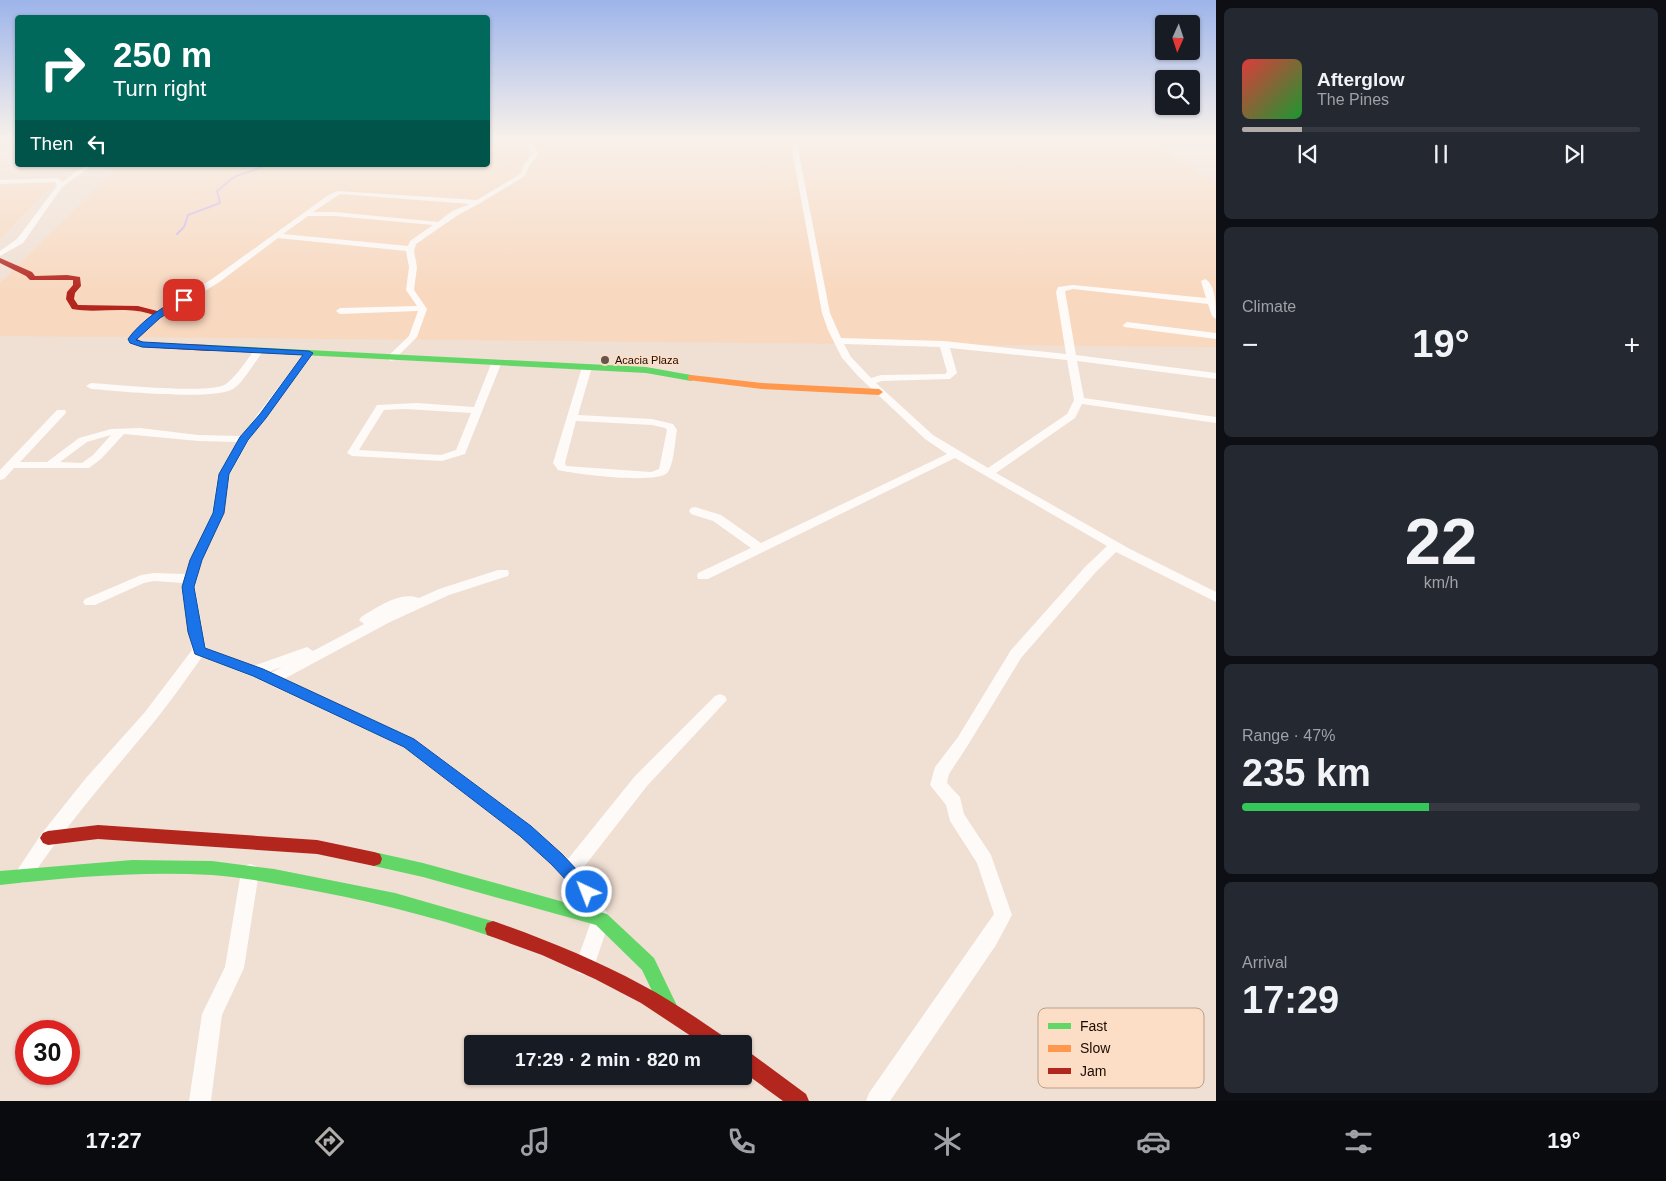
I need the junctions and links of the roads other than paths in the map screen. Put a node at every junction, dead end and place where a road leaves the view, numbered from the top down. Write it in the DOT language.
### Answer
graph roads {
  1 [pos="57,190"];
  2 [pos="497,190"];
  3 [pos="802,190"];
  4 [pos="478,202"];
  5 [pos="308,214"];
  6 [pos="440,224"];
  7 [pos="278,236"];
  8 [pos="411,249"];
  9 [pos="0,254"];
  10 [pos="0,260"];
  11 [pos="1205,281"];
  12 [pos="1213,302"];
  13 [pos="423,309"];
  14 [pos="340,312"];
  15 [pos="157,316"];
  16 [pos="1216,316"];
  17 [pos="1127,325"];
  18 [pos="1216,336"];
  19 [pos="838,341"];
  20 [pos="944,344"];
  21 [pos="259,350"];
  22 [pos="309,353"];
  23 [pos="1073,357"];
  24 [pos="391,358"];
  25 [pos="496,364"];
  26 [pos="587,367"];
  27 [pos="1216,376"];
  28 [pos="869,382"];
  29 [pos="91,386"];
  30 [pos="879,392"];
  31 [pos="1079,400"];
  32 [pos="478,410"];
  33 [pos="61,412"];
  34 [pos="572,418"];
  35 [pos="1216,420"];
  36 [pos="121,431"];
  37 [pos="244,439"];
  38 [pos="955,454"];
  39 [pos="10,465"];
  40 [pos="50,466"];
  41 [pos="988,473"];
  42 [pos="0,477"];
  43 [pos="695,512"];
  44 [pos="1116,545"];
  45 [pos="760,548"];
  46 [pos="503,573"];
  47 [pos="703,576"];
  48 [pos="191,579"];
  49 [pos="1216,598"];
  50 [pos="426,600"];
  51 [pos="90,602"];
  52 [pos="199,651"];
  53 [pos="253,671"];
  54 [pos="272,680"];
  55 [pos="720,700"];
  56 [pos="48,838"];
  57 [pos="250,872"];
  58 [pos="569,872"];
  59 [pos="23,875"];
  60 [pos="0,878"];
  61 [pos="600,919"];
  62 [pos="585,966"];
  63 [pos="671,1012"];
  64 [pos="706,1035"];
  65 [pos="752,1066"];
  66 [pos="200,1101"];
  67 [pos="799,1101"];
  68 [pos="877,1101"];
  1 -- 9 [label="street"];
  2 -- 4 [label="street"];
  3 -- 19 [label="street"];
  4 -- 5 [label="street"];
  4 -- 6 [label="street"];
  5 -- 6 [label="street"];
  5 -- 7 [label="street"];
  6 -- 8 [label="street"];
  7 -- 8 [label="street"];
  7 -- 15 [label="street"];
  8 -- 13 [label="street"];
  10 -- 15 [label="street"];
  11 -- 12 [label="street"];
  12 -- 16 [label="street"];
  12 -- 23 [label="street"];
  13 -- 14 [label="street"];
  13 -- 24 [label="street"];
  15 -- 21 [label="street"];
  17 -- 18 [label="street"];
  19 -- 20 [label="street"];
  19 -- 28 [label="street"];
  20 -- 23 [label="street"];
  20 -- 28 [label="street"];
  21 -- 22 [label="street"];
  21 -- 29 [label="street"];
  22 -- 24 [label="street"];
  22 -- 37 [label="street"];
  23 -- 27 [label="street"];
  23 -- 31 [label="street"];
  24 -- 25 [label="street"];
  25 -- 26 [label="street"];
  25 -- 32 [label="street"];
  26 -- 30 [label="street"];
  26 -- 34 [label="street"];
  28 -- 30 [label="street"];
  30 -- 38 [label="street"];
  31 -- 35 [label="street"];
  31 -- 41 [label="street"];
  32 -- 32 [label="street"];
  33 -- 39 [label="street"];
  34 -- 34 [label="street"];
  36 -- 37 [label="street"];
  36 -- 40 [label="street"];
  36 -- 40 [label="street"];
  37 -- 48 [label="street"];
  38 -- 41 [label="street"];
  38 -- 45 [label="street"];
  39 -- 40 [label="street"];
  39 -- 42 [label="street"];
  41 -- 44 [label="street"];
  43 -- 45 [label="street"];
  44 -- 49 [label="street"];
  44 -- 68 [label="street"];
  45 -- 47 [label="street"];
  46 -- 50 [label="street"];
  48 -- 51 [label="street"];
  48 -- 52 [label="street"];
  50 -- 53 [label="street"];
  50 -- 54 [label="street"];
  52 -- 53 [label="street"];
  52 -- 56 [label="street"];
  53 -- 54 [label="street"];
  54 -- 58 [label="street"];
  55 -- 58 [label="street"];
  56 -- 59 [label="street"];
  56 -- 61 [label="street"];
  57 -- 59 [label="street"];
  57 -- 62 [label="street"];
  57 -- 66 [label="street"];
  58 -- 61 [label="street"];
  59 -- 60 [label="street"];
  61 -- 62 [label="street"];
  61 -- 63 [label="street"];
  62 -- 63 [label="street"];
  63 -- 64 [label="street"];
  65 -- 67 [label="street"];
}
